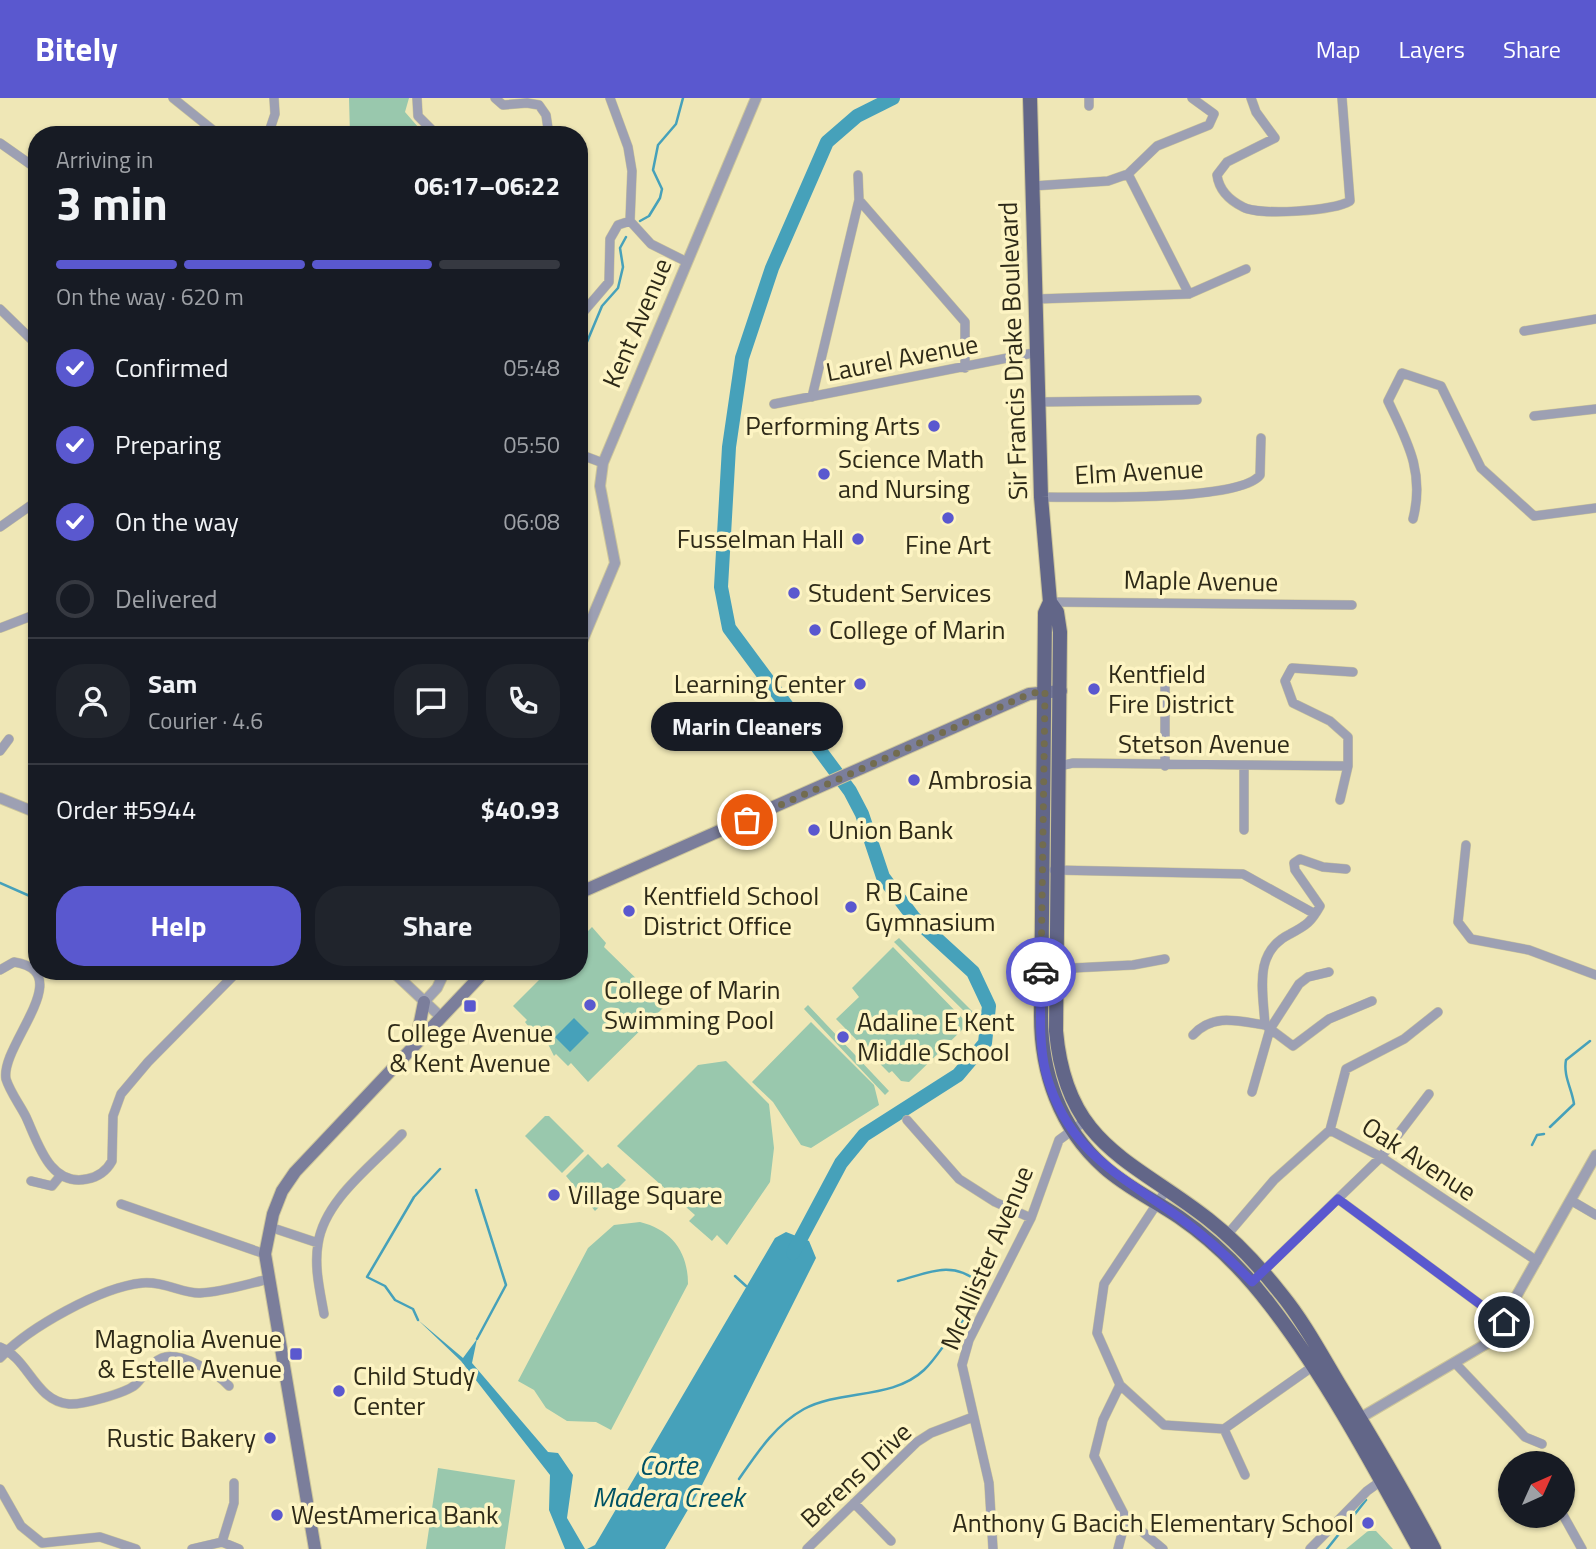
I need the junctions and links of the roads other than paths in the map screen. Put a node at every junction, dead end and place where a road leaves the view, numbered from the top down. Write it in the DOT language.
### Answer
graph roads {
  1 [pos="173,98"];
  2 [pos="274,98"];
  3 [pos="417,98"];
  4 [pos="495,98"];
  5 [pos="610,98"];
  6 [pos="756,98"];
  7 [pos="1030,98"];
  8 [pos="1192,98"];
  9 [pos="1251,98"];
  10 [pos="1342,98"];
  11 [pos="208,126"];
  12 [pos="271,126"];
  13 [pos="428,126"];
  14 [pos="548,126"];
  15 [pos="0,143"];
  16 [pos="28,163"];
  17 [pos="1128,174"];
  18 [pos="858,176"];
  19 [pos="1033,186"];
  20 [pos="859,200"];
  21 [pos="630,221"];
  22 [pos="687,262"];
  23 [pos="1246,269"];
  24 [pos="1189,294"];
  25 [pos="1037,299"];
  26 [pos="588,306"];
  27 [pos="0,309"];
  28 [pos="1596,319"];
  29 [pos="1524,331"];
  30 [pos="28,336"];
  31 [pos="1038,352"];
  32 [pos="965,368"];
  33 [pos="812,397"];
  34 [pos="1197,400"];
  35 [pos="1039,401"];
  36 [pos="774,404"];
  37 [pos="1596,409"];
  38 [pos="1534,416"];
  39 [pos="1261,438"];
  40 [pos="588,457"];
  41 [pos="603,463"];
  42 [pos="1041,497"];
  43 [pos="28,507"];
  44 [pos="1596,508"];
  45 [pos="1413,519"];
  46 [pos="0,527"];
  47 [pos="1050,602"];
  48 [pos="1352,605"];
  49 [pos="28,617"];
  50 [pos="0,628"];
  51 [pos="588,628"];
  52 [pos="1353,672"];
  53 [pos="1165,681"];
  54 [pos="1045,691"];
  55 [pos="1061,691"];
  56 [pos="9,739"];
  57 [pos="0,751"];
  58 [pos="1348,765"];
  59 [pos="1060,766"];
  60 [pos="1166,766"];
  61 [pos="1244,766"];
  62 [pos="0,798"];
  63 [pos="1340,800"];
  64 [pos="28,809"];
  65 [pos="1244,830"];
  66 [pos="1466,845"];
  67 [pos="1346,869"];
  68 [pos="1042,870"];
  69 [pos="1058,870"];
  70 [pos="588,889"];
  71 [pos="1315,914"];
  72 [pos="1165,959"];
  73 [pos="1041,968"];
  74 [pos="1057,969"];
  75 [pos="0,970"];
  76 [pos="28,970"];
  77 [pos="1329,972"];
  78 [pos="1596,975"];
  79 [pos="38,980"];
  80 [pos="229,980"];
  81 [pos="401,980"];
  82 [pos="441,980"];
  83 [pos="476,980"];
  84 [pos="1372,1001"];
  85 [pos="424,1002"];
  86 [pos="1438,1012"];
  87 [pos="441,1017"];
  88 [pos="1267,1027"];
  89 [pos="1193,1035"];
  90 [pos="415,1044"];
  91 [pos="1252,1093"];
  92 [pos="1429,1094"];
  93 [pos="906,1120"];
  94 [pos="1085,1121"];
  95 [pos="1072,1129"];
  96 [pos="1330,1129"];
  97 [pos="402,1134"];
  98 [pos="1596,1155"];
  99 [pos="1381,1157"];
  100 [pos="61,1175"];
  101 [pos="31,1181"];
  102 [pos="1166,1189"];
  103 [pos="1338,1199"];
  104 [pos="1572,1201"];
  105 [pos="1157,1203"];
  106 [pos="121,1204"];
  107 [pos="1596,1214"];
  108 [pos="1031,1218"];
  109 [pos="270,1227"];
  110 [pos="1227,1235"];
  111 [pos="318,1243"];
  112 [pos="265,1254"];
  113 [pos="1537,1261"];
  114 [pos="1263,1272"];
  115 [pos="269,1279"];
  116 [pos="1252,1282"];
  117 [pos="324,1314"];
  118 [pos="1504,1322"];
  119 [pos="4,1349"];
  120 [pos="0,1358"];
  121 [pos="1456,1364"];
  122 [pos="1312,1367"];
  123 [pos="1120,1385"];
  124 [pos="229,1386"];
  125 [pos="973,1417"];
  126 [pos="1354,1422"];
  127 [pos="1224,1429"];
  128 [pos="1542,1444"];
  129 [pos="1245,1475"];
  130 [pos="1381,1481"];
  131 [pos="234,1483"];
  132 [pos="0,1489"];
  133 [pos="854,1503"];
  134 [pos="1126,1517"];
  135 [pos="1570,1528"];
  136 [pos="891,1541"];
  137 [pos="222,1542"];
  138 [pos="136,1549"];
  139 [pos="192,1549"];
  140 [pos="239,1549"];
  141 [pos="315,1549"];
  142 [pos="807,1549"];
  143 [pos="993,1549"];
  144 [pos="1118,1549"];
  145 [pos="1163,1549"];
  146 [pos="1310,1549"];
  147 [pos="1419,1549"];
  148 [pos="1434,1549"];
  149 [pos="1582,1549"];
  1 -- 11 [label="street"];
  2 -- 12 [label="street"];
  3 -- 13 [label="street"];
  4 -- 14 [label="street"];
  5 -- 21 [label="street"];
  6 -- 22 [label="street, Kent Avenue"];
  7 -- 19 [label="main road, Sir Francis Drake Boulevard"];
  8 -- 17 [label="street"];
  9 -- 10 [label="street"];
  15 -- 16 [label="street"];
  17 -- 19 [label="street"];
  17 -- 24 [label="street"];
  18 -- 20 [label="street"];
  19 -- 25 [label="main road, Sir Francis Drake Boulevard"];
  20 -- 32 [label="street"];
  20 -- 33 [label="street"];
  21 -- 22 [label="street"];
  21 -- 26 [label="street"];
  22 -- 41 [label="street, Kent Avenue"];
  23 -- 24 [label="street"];
  24 -- 25 [label="street"];
  25 -- 31 [label="main road, Sir Francis Drake Boulevard"];
  27 -- 30 [label="street"];
  28 -- 29 [label="street"];
  31 -- 32 [label="street, Laurel Avenue"];
  31 -- 35 [label="main road, Sir Francis Drake Boulevard"];
  32 -- 33 [label="street, Laurel Avenue"];
  33 -- 36 [label="street, Laurel Avenue"];
  34 -- 35 [label="street"];
  35 -- 42 [label="main road, Sir Francis Drake Boulevard"];
  37 -- 38 [label="street"];
  39 -- 42 [label="street, Elm Avenue"];
  40 -- 41 [label="street"];
  41 -- 51 [label="street, Kent Avenue"];
  42 -- 47 [label="main road, Sir Francis Drake Boulevard"];
  43 -- 46 [label="street"];
  44 -- 45 [label="street"];
  47 -- 48 [label="street, Maple Avenue"];
  47 -- 54 [label="main road, Sir Francis Drake Boulevard"];
  47 -- 55 [label="main road, Sir Francis Drake Boulevard"];
  49 -- 50 [label="street"];
  52 -- 58 [label="street"];
  53 -- 60 [label="street"];
  54 -- 55 [label="main road"];
  54 -- 68 [label="main road, Sir Francis Drake Boulevard"];
  54 -- 70 [label="main road"];
  55 -- 59 [label="main road, Sir Francis Drake Boulevard"];
  56 -- 57 [label="street"];
  58 -- 61 [label="street, Stetson Avenue"];
  58 -- 63 [label="street"];
  59 -- 60 [label="street, Stetson Avenue"];
  59 -- 69 [label="main road, Sir Francis Drake Boulevard"];
  60 -- 61 [label="street, Stetson Avenue"];
  61 -- 65 [label="street"];
  62 -- 64 [label="street"];
  66 -- 78 [label="street"];
  67 -- 71 [label="street"];
  68 -- 69 [label="street"];
  68 -- 73 [label="main road, Sir Francis Drake Boulevard"];
  69 -- 71 [label="street"];
  69 -- 74 [label="main road, Sir Francis Drake Boulevard"];
  71 -- 88 [label="street"];
  72 -- 74 [label="street"];
  73 -- 74 [label="street"];
  73 -- 95 [label="main road, Sir Francis Drake Boulevard"];
  74 -- 94 [label="main road, Sir Francis Drake Boulevard"];
  75 -- 76 [label="street"];
  77 -- 88 [label="street"];
  79 -- 100 [label="street"];
  80 -- 100 [label="street"];
  81 -- 85 [label="street"];
  82 -- 85 [label="street"];
  83 -- 87 [label="main road"];
  84 -- 88 [label="street"];
  85 -- 87 [label="street"];
  85 -- 90 [label="main road"];
  86 -- 96 [label="street"];
  87 -- 90 [label="main road"];
  88 -- 89 [label="street"];
  88 -- 91 [label="street"];
  90 -- 109 [label="main road"];
  92 -- 99 [label="street"];
  93 -- 108 [label="street"];
  94 -- 95 [label="street, McAllister Avenue"];
  94 -- 102 [label="main road, Sir Francis Drake Boulevard"];
  95 -- 105 [label="main road, Sir Francis Drake Boulevard"];
  95 -- 108 [label="street, McAllister Avenue"];
  96 -- 99 [label="street, Oak Avenue"];
  96 -- 110 [label="street, Oak Avenue"];
  97 -- 111 [label="street"];
  98 -- 104 [label="street"];
  99 -- 103 [label="street"];
  99 -- 113 [label="street, Oak Avenue"];
  100 -- 101 [label="street"];
  102 -- 105 [label="street"];
  102 -- 110 [label="main road, Sir Francis Drake Boulevard"];
  103 -- 114 [label="street"];
  103 -- 118 [label="street"];
  104 -- 107 [label="street"];
  104 -- 113 [label="street"];
  105 -- 116 [label="main road, Sir Francis Drake Boulevard"];
  105 -- 123 [label="street"];
  106 -- 112 [label="street"];
  108 -- 125 [label="street, McAllister Avenue"];
  109 -- 111 [label="street"];
  109 -- 112 [label="main road"];
  110 -- 114 [label="main road, Sir Francis Drake Boulevard"];
  111 -- 117 [label="street"];
  112 -- 115 [label="main road"];
  113 -- 118 [label="street"];
  114 -- 116 [label="street"];
  114 -- 126 [label="main road, Sir Francis Drake Boulevard"];
  115 -- 119 [label="street"];
  115 -- 141 [label="main road"];
  116 -- 122 [label="main road, Sir Francis Drake Boulevard"];
  118 -- 121 [label="street"];
  119 -- 120 [label="street"];
  119 -- 124 [label="street"];
  121 -- 126 [label="street"];
  121 -- 128 [label="street"];
  122 -- 126 [label="main road, Sir Francis Drake Boulevard"];
  122 -- 127 [label="street"];
  123 -- 127 [label="street"];
  123 -- 134 [label="street"];
  125 -- 133 [label="street, Berens Drive"];
  125 -- 143 [label="street, McAllister Avenue"];
  126 -- 130 [label="main road, Sir Francis Drake Boulevard"];
  126 -- 148 [label="main road, Sir Francis Drake Boulevard"];
  127 -- 129 [label="street"];
  130 -- 146 [label="street"];
  130 -- 147 [label="main road, Sir Francis Drake Boulevard"];
  130 -- 148 [label="main road"];
  131 -- 137 [label="street"];
  132 -- 138 [label="street"];
  133 -- 136 [label="street"];
  133 -- 142 [label="street, Berens Drive"];
  134 -- 144 [label="street"];
  134 -- 145 [label="street"];
  135 -- 149 [label="street"];
  137 -- 139 [label="street"];
  137 -- 140 [label="street"];
}
